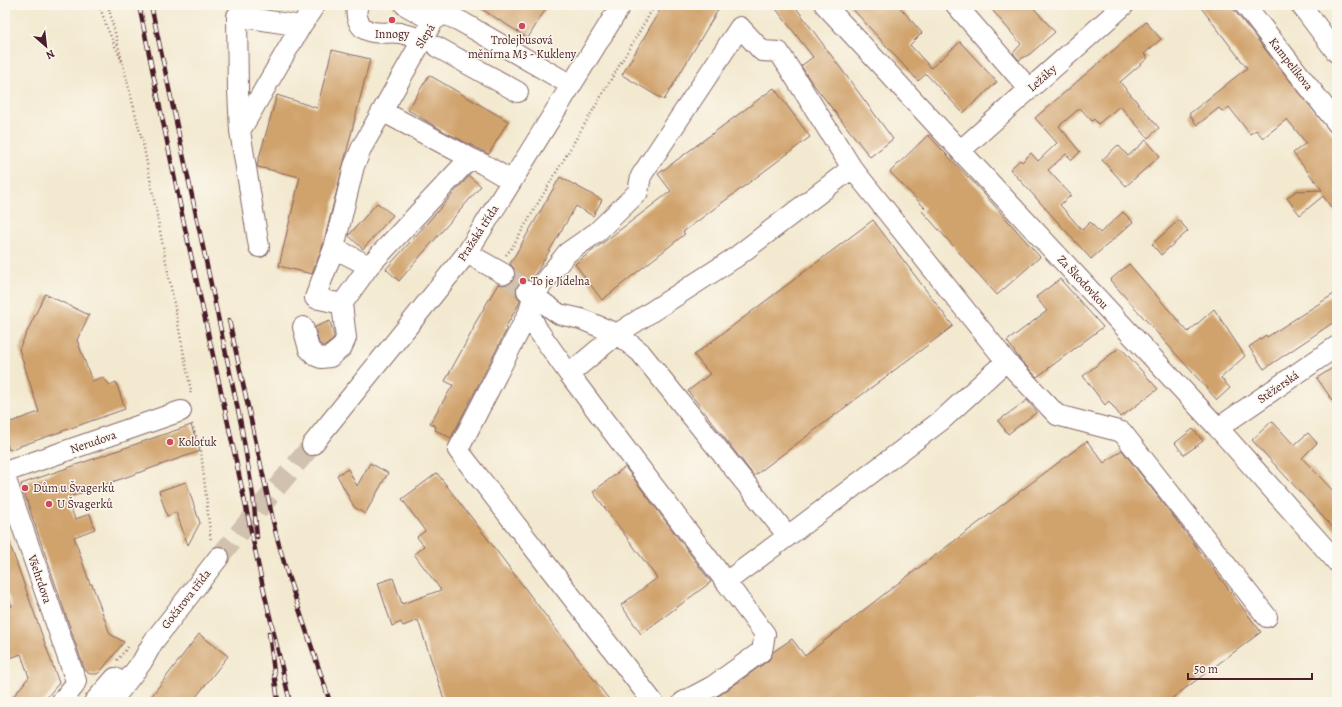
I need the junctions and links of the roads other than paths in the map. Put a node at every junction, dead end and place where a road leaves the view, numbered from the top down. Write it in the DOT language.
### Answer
graph roads {
  1 [pos="315,5"];
  2 [pos="358,5"];
  3 [pos="405,5"];
  4 [pos="621,5"];
  5 [pos="825,5"];
  6 [pos="956,5"];
  7 [pos="1124,5"];
  8 [pos="1245,5"];
  9 [pos="1301,5"];
  10 [pos="437,13"];
  11 [pos="301,26"];
  12 [pos="429,43"];
  13 [pos="501,44"];
  14 [pos="1337,53"];
  15 [pos="484,73"];
  16 [pos="571,85"];
  17 [pos="1029,89"];
  18 [pos="518,92"];
  19 [pos="382,111"];
  20 [pos="1337,123"];
  21 [pos="240,131"];
  22 [pos="961,150"];
  23 [pos="470,158"];
  24 [pos="852,168"];
  25 [pos="512,181"];
  26 [pos="259,247"];
  27 [pos="334,248"];
  28 [pos="467,253"];
  29 [pos="369,266"];
  30 [pos="504,274"];
  31 [pos="530,300"];
  32 [pos="342,304"];
  33 [pos="303,327"];
  34 [pos="617,334"];
  35 [pos="1337,346"];
  36 [pos="1006,361"];
  37 [pos="569,374"];
  38 [pos="181,411"];
  39 [pos="1218,428"];
  40 [pos="312,445"];
  41 [pos="5,472"];
  42 [pos="5,477"];
  43 [pos="788,536"];
  44 [pos="219,557"];
  45 [pos="1337,562"];
  46 [pos="726,582"];
  47 [pos="1266,617"];
  48 [pos="153,642"];
  49 [pos="61,702"];
  50 [pos="94,702"];
  51 [pos="111,702"];
  52 [pos="653,702"];
  53 [pos="683,702"];
  1 -- 11 [label="street"];
  2 -- 12 [label="street"];
  3 -- 10 [label="street"];
  4 -- 16 [label="street, Pražská třída"];
  5 -- 22 [label="street, Za Škodovkou"];
  6 -- 17 [label="street"];
  7 -- 17 [label="street, Ležáky"];
  8 -- 20 [label="street, Kampelíkova"];
  9 -- 14 [label="street"];
  10 -- 12 [label="street, Slepá"];
  10 -- 13 [label="street, Slepá"];
  11 -- 21 [label="street"];
  11 -- 21 [label="street"];
  12 -- 15 [label="street"];
  12 -- 19 [label="street, Slepá"];
  13 -- 15 [label="street"];
  13 -- 16 [label="street, Slepá"];
  15 -- 18 [label="street"];
  16 -- 25 [label="street, Pražská třída"];
  17 -- 22 [label="street, Ležáky"];
  19 -- 23 [label="street"];
  19 -- 27 [label="street, Slepá"];
  21 -- 26 [label="street"];
  22 -- 39 [label="street, Za Škodovkou"];
  23 -- 25 [label="street"];
  23 -- 29 [label="street"];
  24 -- 31 [label="street"];
  24 -- 34 [label="street"];
  24 -- 36 [label="street"];
  25 -- 28 [label="street, Pražská třída"];
  27 -- 29 [label="street"];
  27 -- 32 [label="street, Slepá"];
  28 -- 30 [label="street"];
  28 -- 40 [label="street, Pražská třída"];
  29 -- 32 [label="street"];
  31 -- 34 [label="street"];
  31 -- 37 [label="street"];
  31 -- 52 [label="street"];
  32 -- 33 [label="street"];
  34 -- 37 [label="street"];
  34 -- 43 [label="street"];
  35 -- 39 [label="street, Stěžerská"];
  36 -- 43 [label="street"];
  36 -- 47 [label="street"];
  37 -- 46 [label="street"];
  38 -- 41 [label="street, Nerudova"];
  39 -- 45 [label="street, Za Škodovkou"];
  42 -- 49 [label="street, Všehrdova"];
  43 -- 46 [label="street"];
  44 -- 48 [label="street, Gočárova třída"];
  46 -- 53 [label="street"];
  48 -- 50 [label="street, Gočárova třída"];
  48 -- 51 [label="street, Gočárova třída"];
}
